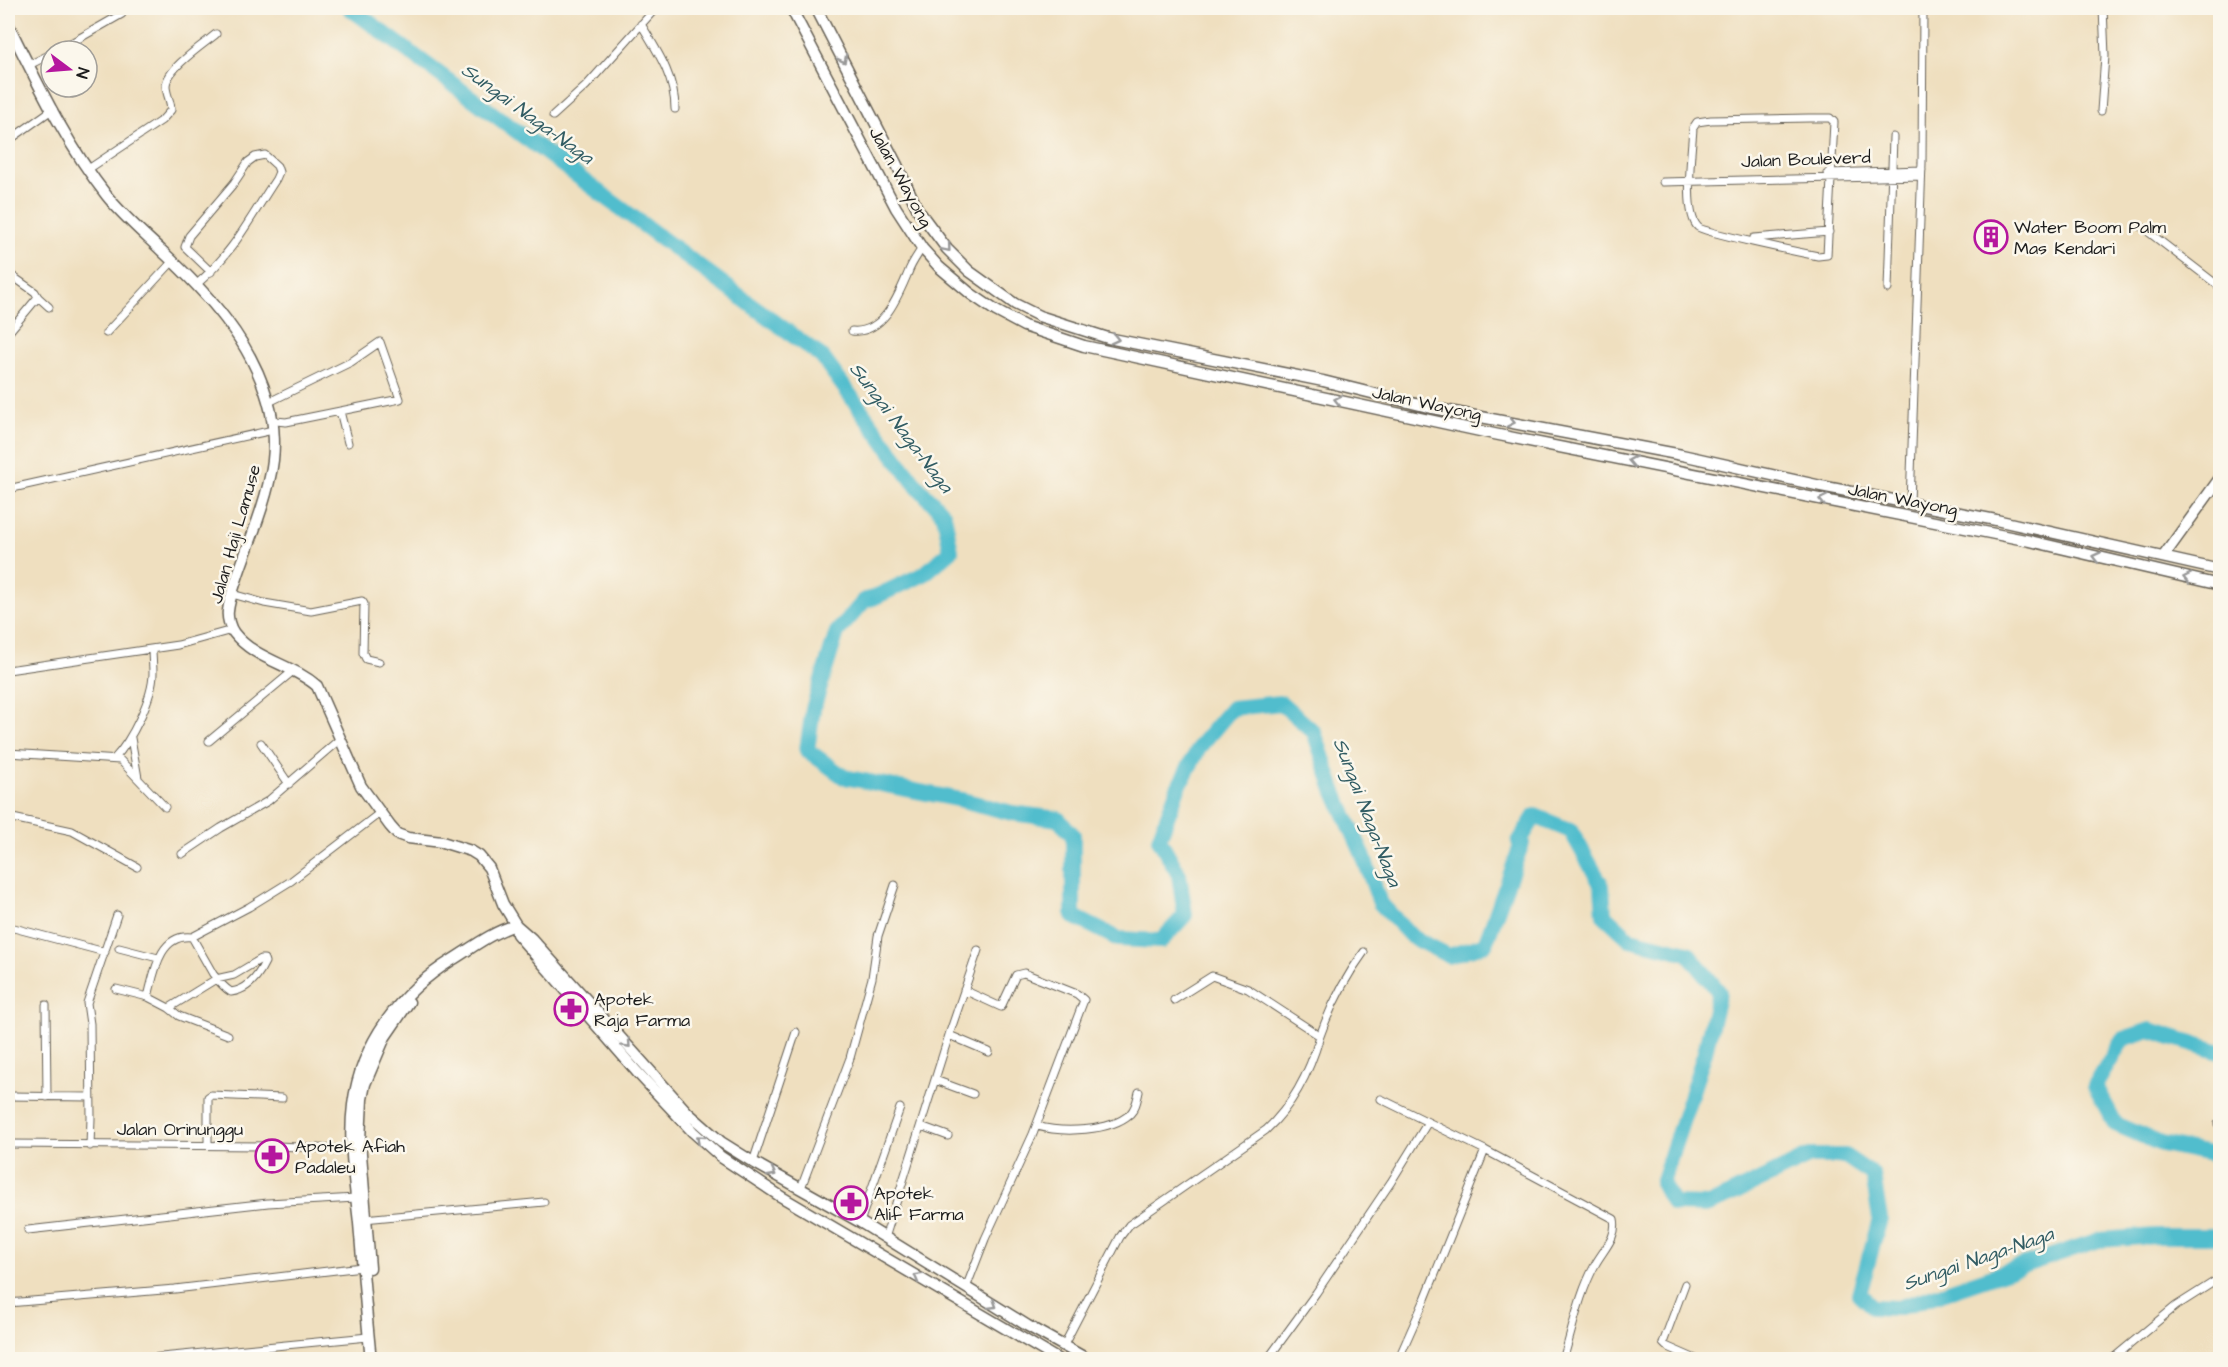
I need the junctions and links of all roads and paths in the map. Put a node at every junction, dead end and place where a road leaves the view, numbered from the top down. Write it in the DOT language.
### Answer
graph roads {
  1 [pos="656,8"];
  2 [pos="791,8"];
  3 [pos="816,8"];
  4 [pos="1923,8"];
  5 [pos="2103,8"];
  6 [pos="122,14"];
  7 [pos="8,24"];
  8 [pos="641,24"];
  9 [pos="216,34"];
  10 [pos="78,39"];
  11 [pos="39,60"];
  12 [pos="29,65"];
  13 [pos="53,109"];
  14 [pos="675,109"];
  15 [pos="2101,111"];
  16 [pos="553,116"];
  17 [pos="1893,138"];
  18 [pos="8,141"];
  19 [pos="87,170"];
  20 [pos="1922,173"];
  21 [pos="1892,175"];
  22 [pos="1832,176"];
  23 [pos="1690,180"];
  24 [pos="1663,183"];
  25 [pos="2142,227"];
  26 [pos="1829,232"];
  27 [pos="1746,239"];
  28 [pos="922,248"];
  29 [pos="173,261"];
  30 [pos="211,272"];
  31 [pos="8,273"];
  32 [pos="197,284"];
  33 [pos="2220,287"];
  34 [pos="1888,289"];
  35 [pos="39,297"];
  36 [pos="49,307"];
  37 [pos="852,331"];
  38 [pos="8,333"];
  39 [pos="106,333"];
  40 [pos="269,402"];
  41 [pos="340,411"];
  42 [pos="270,418"];
  43 [pos="273,430"];
  44 [pos="348,442"];
  45 [pos="2220,478"];
  46 [pos="8,489"];
  47 [pos="1910,503"];
  48 [pos="2163,557"];
  49 [pos="2220,570"];
  50 [pos="2220,585"];
  51 [pos="232,594"];
  52 [pos="232,630"];
  53 [pos="152,649"];
  54 [pos="379,662"];
  55 [pos="8,670"];
  56 [pos="293,671"];
  57 [pos="131,738"];
  58 [pos="340,739"];
  59 [pos="209,741"];
  60 [pos="261,743"];
  61 [pos="8,753"];
  62 [pos="114,759"];
  63 [pos="138,778"];
  64 [pos="289,784"];
  65 [pos="165,807"];
  66 [pos="381,812"];
  67 [pos="8,818"];
  68 [pos="182,854"];
  69 [pos="137,867"];
  70 [pos="895,885"];
  71 [pos="117,915"];
  72 [pos="516,925"];
  73 [pos="10,927"];
  74 [pos="192,937"];
  75 [pos="119,948"];
  76 [pos="978,950"];
  77 [pos="105,952"];
  78 [pos="1364,952"];
  79 [pos="158,958"];
  80 [pos="216,978"];
  81 [pos="116,989"];
  82 [pos="963,990"];
  83 [pos="148,997"];
  84 [pos="1174,1000"];
  85 [pos="46,1005"];
  86 [pos="170,1008"];
  87 [pos="796,1032"];
  88 [pos="228,1035"];
  89 [pos="949,1035"];
  90 [pos="1320,1036"];
  91 [pos="989,1052"];
  92 [pos="935,1080"];
  93 [pos="1139,1092"];
  94 [pos="973,1094"];
  95 [pos="8,1096"];
  96 [pos="47,1097"];
  97 [pos="90,1097"];
  98 [pos="282,1098"];
  99 [pos="1381,1099"];
  100 [pos="900,1108"];
  101 [pos="1428,1122"];
  102 [pos="921,1126"];
  103 [pos="1037,1126"];
  104 [pos="948,1136"];
  105 [pos="8,1144"];
  106 [pos="208,1145"];
  107 [pos="90,1146"];
  108 [pos="357,1150"];
  109 [pos="1485,1150"];
  110 [pos="753,1162"];
  111 [pos="801,1188"];
  112 [pos="356,1198"];
  113 [pos="544,1202"];
  114 [pos="362,1220"];
  115 [pos="860,1222"];
  116 [pos="28,1230"];
  117 [pos="885,1238"];
  118 [pos="362,1267"];
  119 [pos="2220,1278"];
  120 [pos="951,1279"];
  121 [pos="1685,1284"];
  122 [pos="966,1288"];
  123 [pos="944,1292"];
  124 [pos="8,1303"];
  125 [pos="1028,1326"];
  126 [pos="368,1337"];
  127 [pos="1022,1338"];
  128 [pos="1064,1346"];
  129 [pos="130,1359"];
  130 [pos="371,1359"];
  131 [pos="376,1359"];
  132 [pos="1059,1359"];
  133 [pos="1089,1359"];
  134 [pos="1268,1359"];
  135 [pos="1398,1359"];
  136 [pos="1563,1359"];
  137 [pos="1698,1359"];
  138 [pos="2111,1359"];
  1 -- 8 [label="street"];
  2 -- 28 [label="street, Jalan Wayong"];
  3 -- 47 [label="street, Jalan Wayong, one-way"];
  4 -- 20 [label="street"];
  5 -- 15 [label="street"];
  6 -- 10 [label="street"];
  7 -- 12 [label="street, Jalan Haji Lamuse"];
  8 -- 14 [label="street"];
  8 -- 16 [label="street"];
  9 -- 19 [label="street"];
  11 -- 12 [label="street"];
  12 -- 13 [label="street, Jalan Haji Lamuse"];
  13 -- 18 [label="street"];
  13 -- 19 [label="street, Jalan Haji Lamuse"];
  17 -- 21 [label="street"];
  19 -- 29 [label="street, Jalan Haji Lamuse"];
  20 -- 21 [label="street, Jalan Bouleverd"];
  20 -- 47 [label="street"];
  21 -- 22 [label="street, Jalan Bouleverd"];
  21 -- 34 [label="street"];
  22 -- 23 [label="street, Jalan Bouleverd"];
  22 -- 23 [label="street"];
  22 -- 26 [label="street"];
  23 -- 24 [label="street, Jalan Bouleverd"];
  23 -- 27 [label="street"];
  25 -- 33 [label="street"];
  26 -- 27 [label="street"];
  26 -- 27 [label="street"];
  28 -- 37 [label="street"];
  50 -- 28 [label="street, Jalan Wayong, one-way"];
  29 -- 32 [label="street, Jalan Haji Lamuse"];
  29 -- 39 [label="street"];
  30 -- 30 [label="street"];
  30 -- 32 [label="street"];
  31 -- 35 [label="street"];
  32 -- 40 [label="street, Jalan Haji Lamuse"];
  35 -- 36 [label="street"];
  35 -- 38 [label="street"];
  40 -- 41 [label="street"];
  40 -- 42 [label="street, Jalan Haji Lamuse"];
  41 -- 42 [label="street"];
  41 -- 44 [label="street"];
  42 -- 43 [label="street, Jalan Haji Lamuse"];
  43 -- 46 [label="street"];
  43 -- 51 [label="street, Jalan Haji Lamuse"];
  45 -- 48 [label="street"];
  47 -- 48 [label="street, Jalan Wayong"];
  48 -- 49 [label="street, Jalan Wayong"];
  51 -- 52 [label="street, Jalan Haji Lamuse"];
  51 -- 54 [label="street"];
  52 -- 53 [label="street"];
  52 -- 56 [label="street, Jalan Haji Lamuse"];
  53 -- 55 [label="street"];
  53 -- 57 [label="street"];
  56 -- 58 [label="street, Jalan Haji Lamuse"];
  56 -- 59 [label="street"];
  57 -- 62 [label="street"];
  57 -- 63 [label="street"];
  58 -- 64 [label="street"];
  58 -- 66 [label="street, Jalan Haji Lamuse"];
  60 -- 64 [label="street"];
  61 -- 62 [label="street"];
  62 -- 63 [label="street"];
  63 -- 65 [label="street"];
  64 -- 68 [label="street"];
  66 -- 72 [label="street, Jalan Haji Lamuse"];
  66 -- 74 [label="street"];
  67 -- 69 [label="street"];
  70 -- 111 [label="street"];
  71 -- 77 [label="street"];
  72 -- 108 [label="street"];
  72 -- 110 [label="street, one-way"];
  123 -- 72 [label="street, Jalan Haji Lamuse, one-way"];
  73 -- 77 [label="street"];
  74 -- 79 [label="street"];
  74 -- 80 [label="street"];
  75 -- 79 [label="street"];
  76 -- 82 [label="street"];
  77 -- 97 [label="street"];
  78 -- 90 [label="street"];
  79 -- 83 [label="street"];
  80 -- 80 [label="street"];
  80 -- 86 [label="street"];
  81 -- 83 [label="street"];
  82 -- 89 [label="street"];
  82 -- 103 [label="street"];
  83 -- 86 [label="street"];
  84 -- 90 [label="street"];
  85 -- 96 [label="street"];
  86 -- 88 [label="street"];
  87 -- 110 [label="street"];
  89 -- 91 [label="street"];
  89 -- 92 [label="street"];
  90 -- 128 [label="street"];
  92 -- 94 [label="street"];
  92 -- 102 [label="street"];
  93 -- 103 [label="street"];
  95 -- 96 [label="street"];
  96 -- 97 [label="street"];
  97 -- 107 [label="street"];
  98 -- 106 [label="street"];
  99 -- 101 [label="street"];
  100 -- 115 [label="street"];
  101 -- 109 [label="street"];
  101 -- 134 [label="street"];
  102 -- 104 [label="street"];
  102 -- 117 [label="street"];
  103 -- 122 [label="street"];
  105 -- 107 [label="street, Jalan Orinunggu"];
  106 -- 107 [label="street, Jalan Orinunggu"];
  106 -- 108 [label="street, Jalan Orinunggu"];
  108 -- 112 [label="street"];
  108 -- 114 [label="street"];
  109 -- 135 [label="street"];
  109 -- 136 [label="street"];
  110 -- 111 [label="street, one-way"];
  111 -- 115 [label="street"];
  112 -- 114 [label="street"];
  112 -- 116 [label="street"];
  113 -- 114 [label="street"];
  114 -- 118 [label="street"];
  114 -- 131 [label="street"];
  115 -- 117 [label="street"];
  117 -- 120 [label="street"];
  118 -- 124 [label="street"];
  118 -- 126 [label="street"];
  119 -- 138 [label="street"];
  120 -- 122 [label="street"];
  120 -- 123 [label="street"];
  121 -- 137 [label="street"];
  122 -- 125 [label="street, one-way"];
  123 -- 127 [label="street, Jalan Haji Lamuse"];
  125 -- 127 [label="street"];
  125 -- 128 [label="street"];
  126 -- 129 [label="street"];
  126 -- 130 [label="street"];
  127 -- 132 [label="street, Jalan Haji Lamuse"];
  128 -- 133 [label="street"];
}
